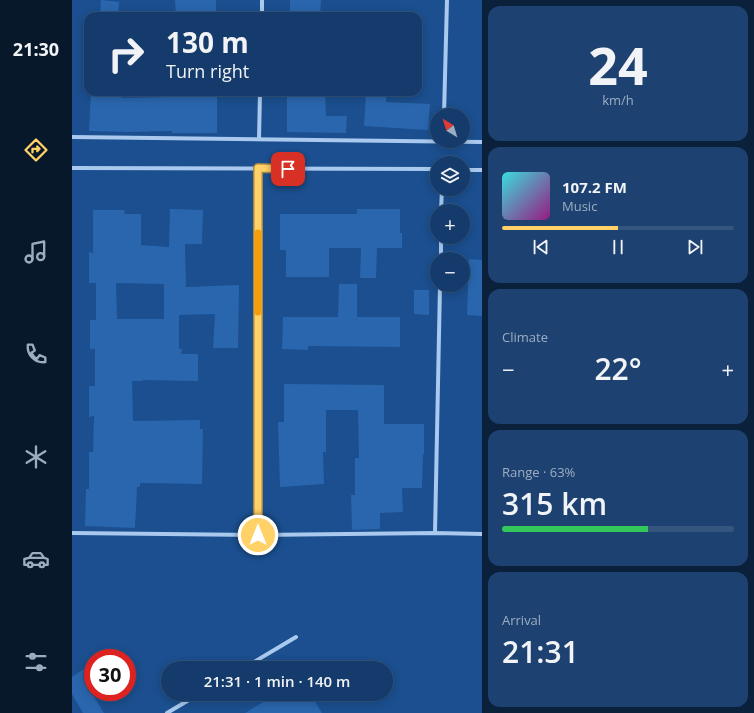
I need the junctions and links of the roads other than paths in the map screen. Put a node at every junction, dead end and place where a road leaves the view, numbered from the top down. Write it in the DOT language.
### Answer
graph roads {
  1 [pos="262,0"];
  2 [pos="448,0"];
  3 [pos="262,12"];
  4 [pos="260,96"];
  5 [pos="444,108"];
  6 [pos="72,137"];
  7 [pos="259,139"];
  8 [pos="430,141"];
  9 [pos="470,142"];
  10 [pos="482,142"];
  11 [pos="72,168"];
  12 [pos="258,168"];
  13 [pos="430,169"];
  14 [pos="470,170"];
  15 [pos="482,170"];
  16 [pos="440,292"];
  17 [pos="72,533"];
  18 [pos="435,533"];
  19 [pos="482,534"];
  20 [pos="258,535"];
  21 [pos="296,637"];
  22 [pos="256,661"];
  23 [pos="187,701"];
  24 [pos="167,713"];
  1 -- 3 [label="street"];
  2 -- 5 [label="street"];
  4 -- 7 [label="street"];
  6 -- 7 [label="street"];
  7 -- 8 [label="street"];
  9 -- 10 [label="street"];
  11 -- 12 [label="street"];
  12 -- 13 [label="street"];
  12 -- 20 [label="street"];
  14 -- 15 [label="street"];
  16 -- 18 [label="street"];
  17 -- 20 [label="street"];
  18 -- 19 [label="street"];
  18 -- 20 [label="street"];
  21 -- 22 [label="street"];
  23 -- 24 [label="street"];
}
